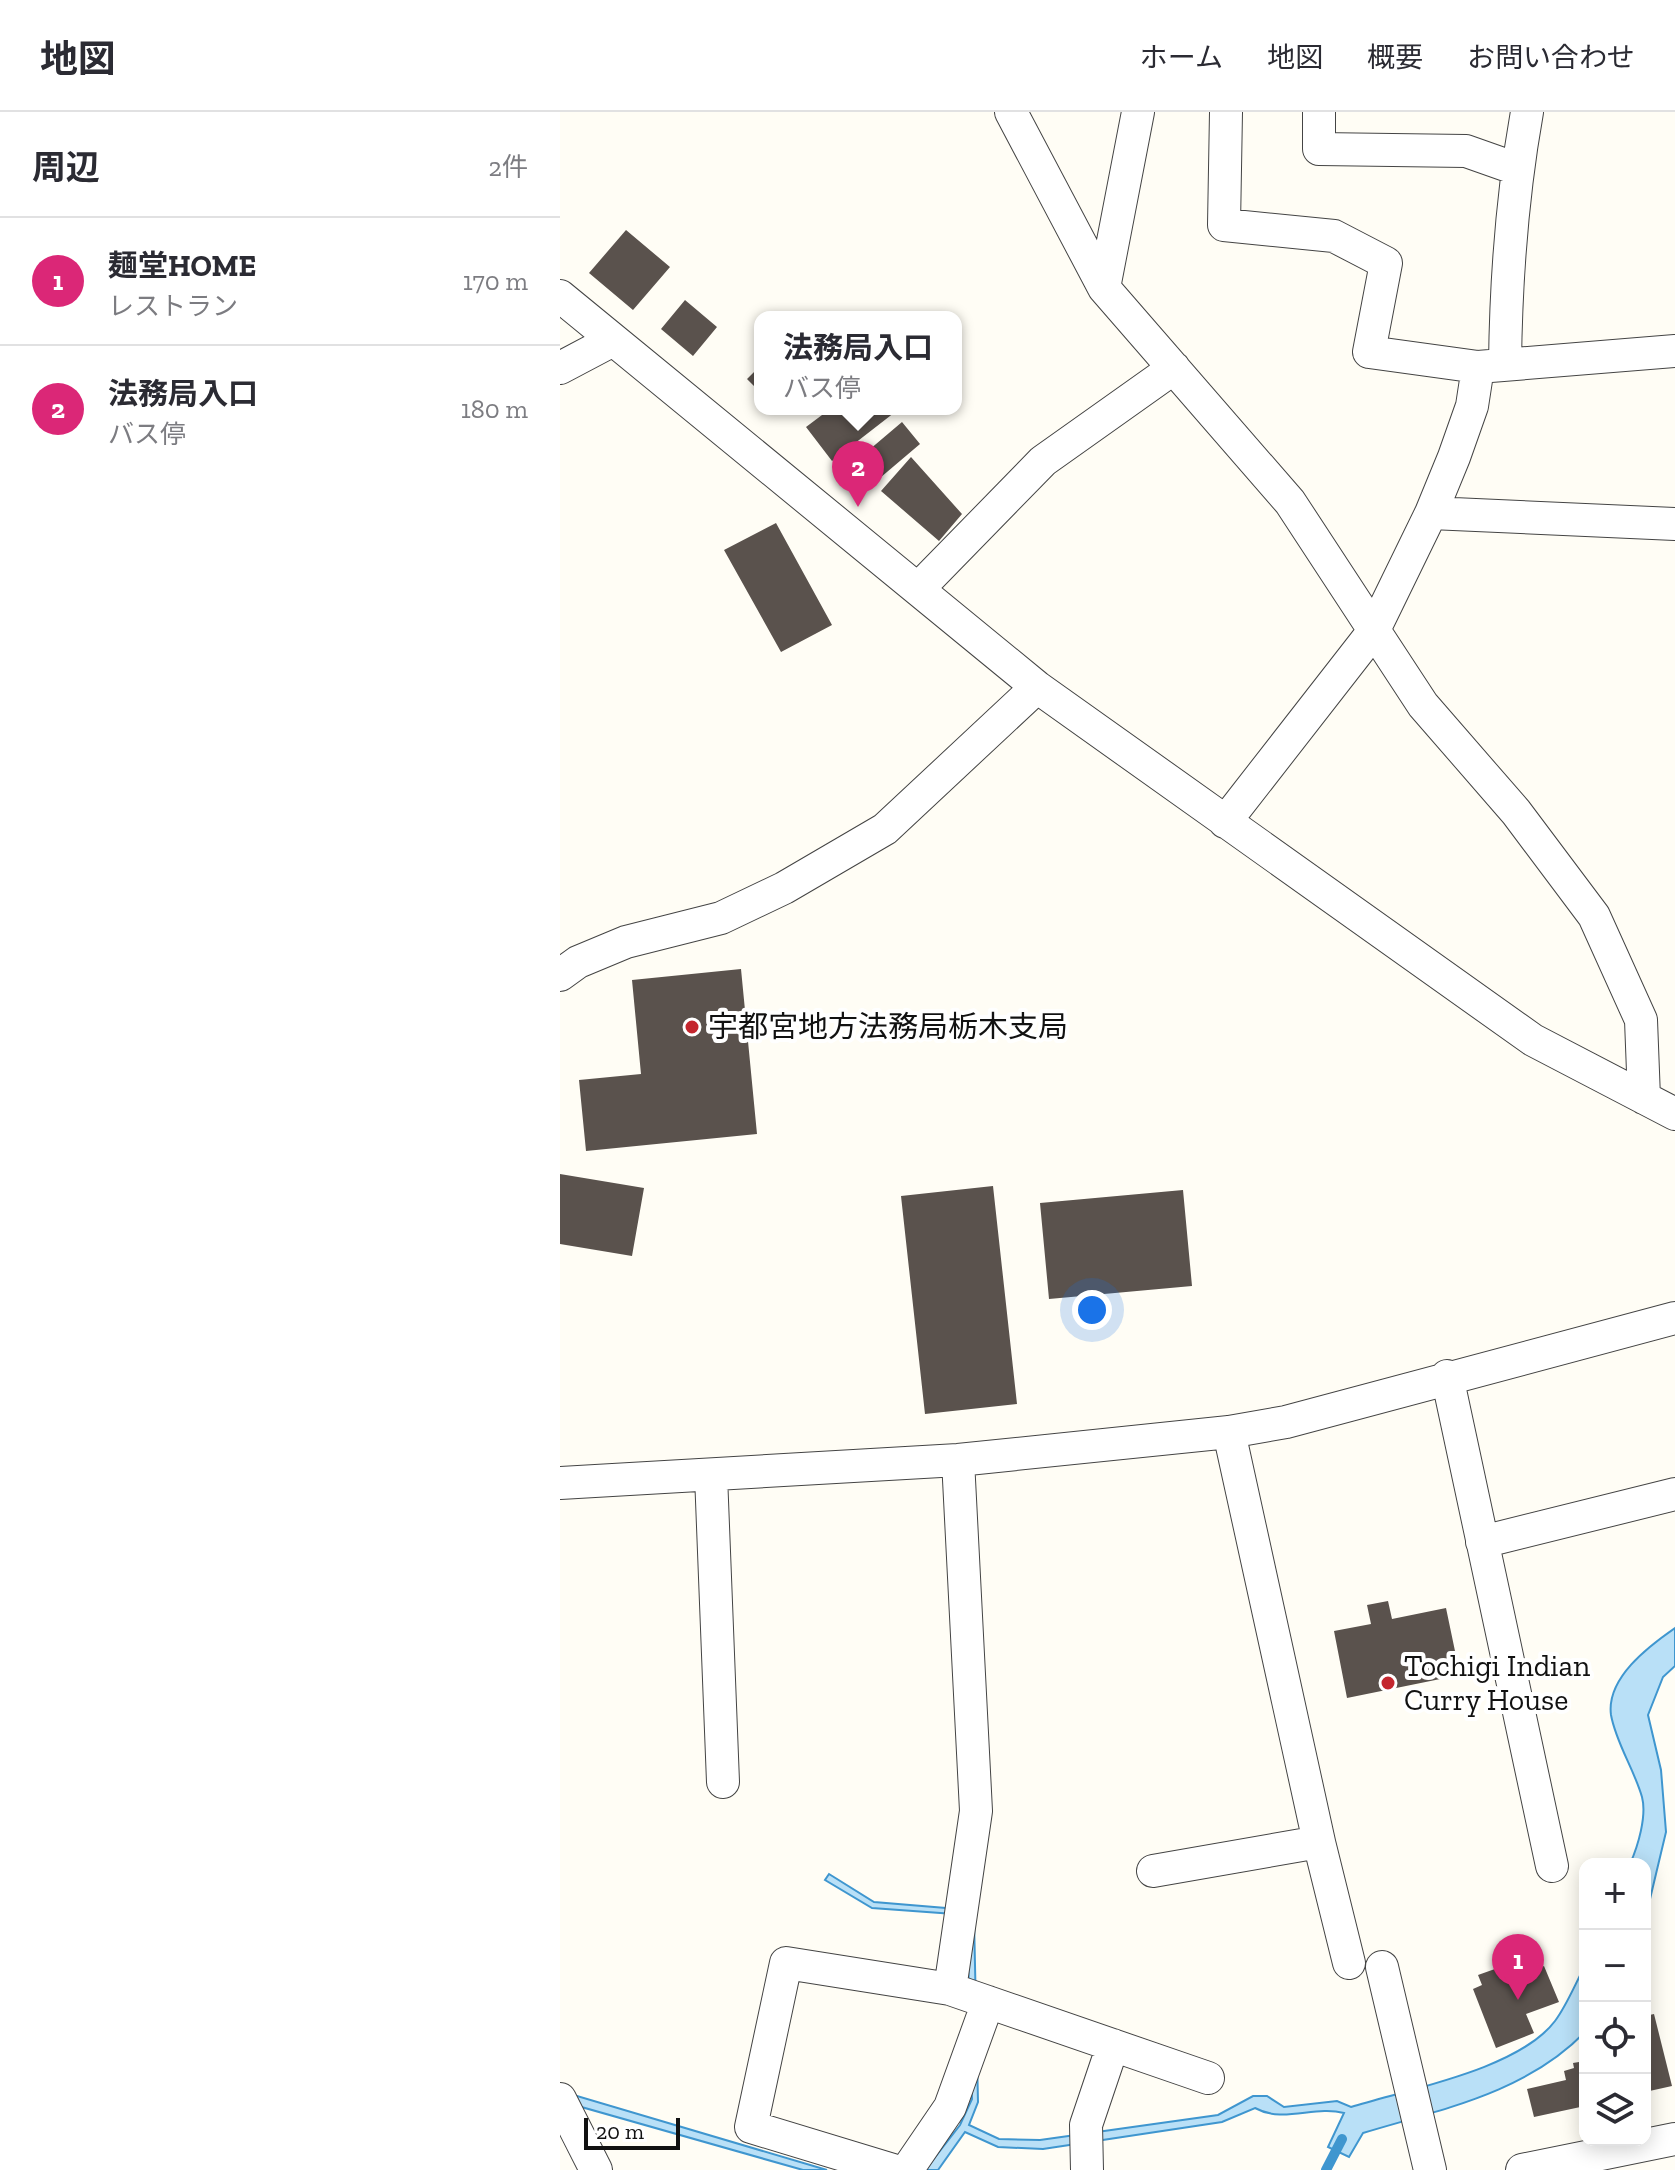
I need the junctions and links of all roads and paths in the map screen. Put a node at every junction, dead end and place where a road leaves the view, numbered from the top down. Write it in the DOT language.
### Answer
graph roads {
  1 [pos="1011,112"];
  2 [pos="1138,112"];
  3 [pos="1226,112"];
  4 [pos="1319,112"];
  5 [pos="1527,112"];
  6 [pos="1517,169"];
  7 [pos="1104,288"];
  8 [pos="560,296"];
  9 [pos="613,340"];
  10 [pos="1675,351"];
  11 [pos="1492,365"];
  12 [pos="560,368"];
  13 [pos="1174,368"];
  14 [pos="1431,513"];
  15 [pos="1675,524"];
  16 [pos="918,589"];
  17 [pos="1373,632"];
  18 [pos="1037,687"];
  19 [pos="1225,822"];
  20 [pos="560,975"];
  21 [pos="1644,1098"];
  22 [pos="1675,1114"];
  23 [pos="1675,1318"];
  24 [pos="1447,1376"];
  25 [pos="1229,1432"];
  26 [pos="958,1460"];
  27 [pos="711,1475"];
  28 [pos="560,1483"];
  29 [pos="1675,1494"];
  30 [pos="1482,1542"];
  31 [pos="723,1782"];
  32 [pos="1319,1842"];
  33 [pos="1552,1866"];
  34 [pos="1153,1871"];
  35 [pos="1349,1963"];
  36 [pos="1382,1967"];
  37 [pos="950,1989"];
  38 [pos="988,2002"];
  39 [pos="1113,2045"];
  40 [pos="1208,2078"];
  41 [pos="560,2099"];
  42 [pos="1675,2139"];
  43 [pos="596,2170"];
  44 [pos="893,2170"];
  45 [pos="907,2170"];
  46 [pos="1087,2170"];
  47 [pos="1430,2170"];
  48 [pos="1522,2170"];
  1 -- 7 [label="street"];
  2 -- 7 [label="street"];
  3 -- 11 [label="street"];
  4 -- 6 [label="street"];
  5 -- 6 [label="street"];
  6 -- 11 [label="street"];
  7 -- 13 [label="street"];
  8 -- 9 [label="street"];
  9 -- 12 [label="street"];
  9 -- 16 [label="street"];
  10 -- 11 [label="street"];
  11 -- 14 [label="street"];
  13 -- 16 [label="street"];
  13 -- 17 [label="street"];
  14 -- 15 [label="street"];
  14 -- 17 [label="street"];
  16 -- 18 [label="street"];
  17 -- 19 [label="street"];
  17 -- 21 [label="street"];
  18 -- 19 [label="street"];
  18 -- 20 [label="street"];
  19 -- 21 [label="street"];
  21 -- 22 [label="street"];
  23 -- 24 [label="street"];
  24 -- 25 [label="street"];
  24 -- 30 [label="street"];
  25 -- 26 [label="street"];
  25 -- 32 [label="street"];
  26 -- 27 [label="street"];
  26 -- 37 [label="street"];
  27 -- 28 [label="street"];
  27 -- 31 [label="street"];
  29 -- 30 [label="street"];
  30 -- 33 [label="street"];
  32 -- 34 [label="street"];
  32 -- 35 [label="street"];
  36 -- 47 [label="street"];
  37 -- 38 [label="street"];
  37 -- 44 [label="street"];
  38 -- 39 [label="street"];
  38 -- 45 [label="street"];
  39 -- 40 [label="street"];
  39 -- 46 [label="street"];
  41 -- 43 [label="street"];
  42 -- 48 [label="street"];
}
